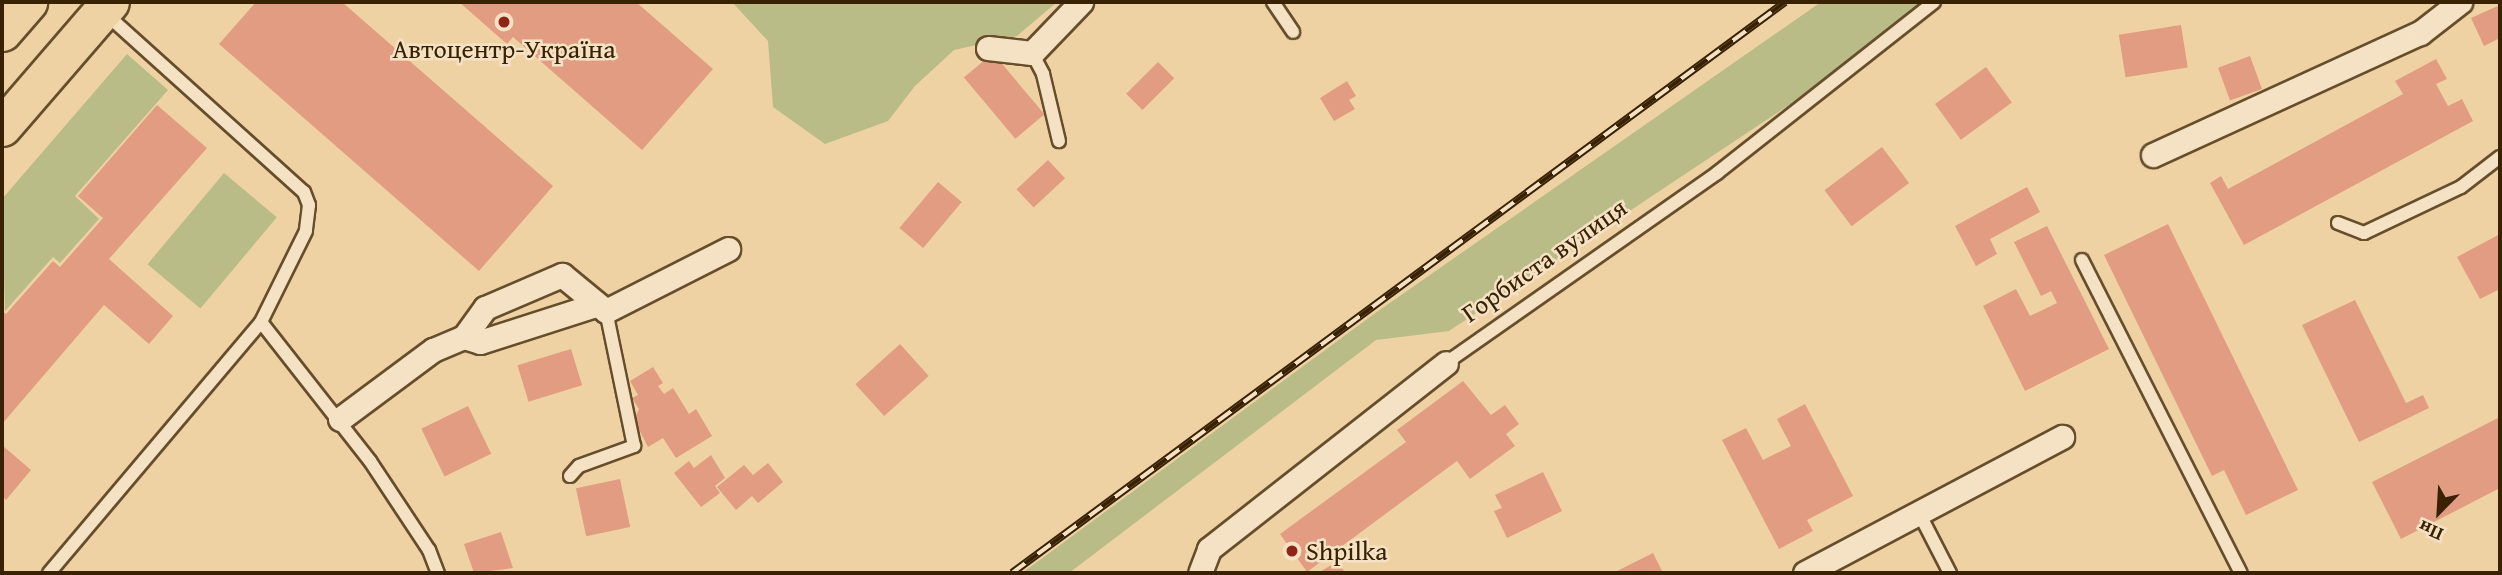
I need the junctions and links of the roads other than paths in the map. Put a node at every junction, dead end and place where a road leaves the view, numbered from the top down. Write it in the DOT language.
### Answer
graph roads {
  1 [pos="28,2"];
  2 [pos="1081,2"];
  3 [pos="1273,2"];
  4 [pos="1934,2"];
  5 [pos="2460,2"];
  6 [pos="106,6"];
  7 [pos="2,32"];
  8 [pos="1293,32"];
  9 [pos="988,48"];
  10 [pos="1032,52"];
  11 [pos="2,127"];
  12 [pos="1059,141"];
  13 [pos="2153,155"];
  14 [pos="2500,157"];
  15 [pos="2338,223"];
  16 [pos="728,249"];
  17 [pos="2082,260"];
  18 [pos="600,308"];
  19 [pos="261,322"];
  20 [pos="464,337"];
  21 [pos="1446,363"];
  22 [pos="340,419"];
  23 [pos="2062,438"];
  24 [pos="570,476"];
  25 [pos="1919,513"];
  26 [pos="49,573"];
  27 [pos="439,573"];
  28 [pos="1200,573"];
  29 [pos="1805,573"];
  30 [pos="1950,573"];
  31 [pos="2241,573"];
  1 -- 7 [label="main road"];
  2 -- 10 [label="street"];
  3 -- 8 [label="lane"];
  4 -- 21 [label="lane, Горбиста вулиця"];
  5 -- 13 [label="street"];
  6 -- 11 [label="main road"];
  6 -- 19 [label="lane"];
  9 -- 10 [label="street"];
  10 -- 12 [label="lane"];
  14 -- 15 [label="lane"];
  16 -- 18 [label="street"];
  17 -- 31 [label="lane"];
  18 -- 20 [label="street"];
  18 -- 20 [label="street"];
  18 -- 24 [label="lane"];
  19 -- 22 [label="lane"];
  19 -- 26 [label="lane"];
  20 -- 22 [label="street"];
  21 -- 28 [label="street, Горбиста вулиця"];
  22 -- 27 [label="lane"];
  23 -- 25 [label="street"];
  25 -- 29 [label="street"];
  25 -- 30 [label="lane"];
}
